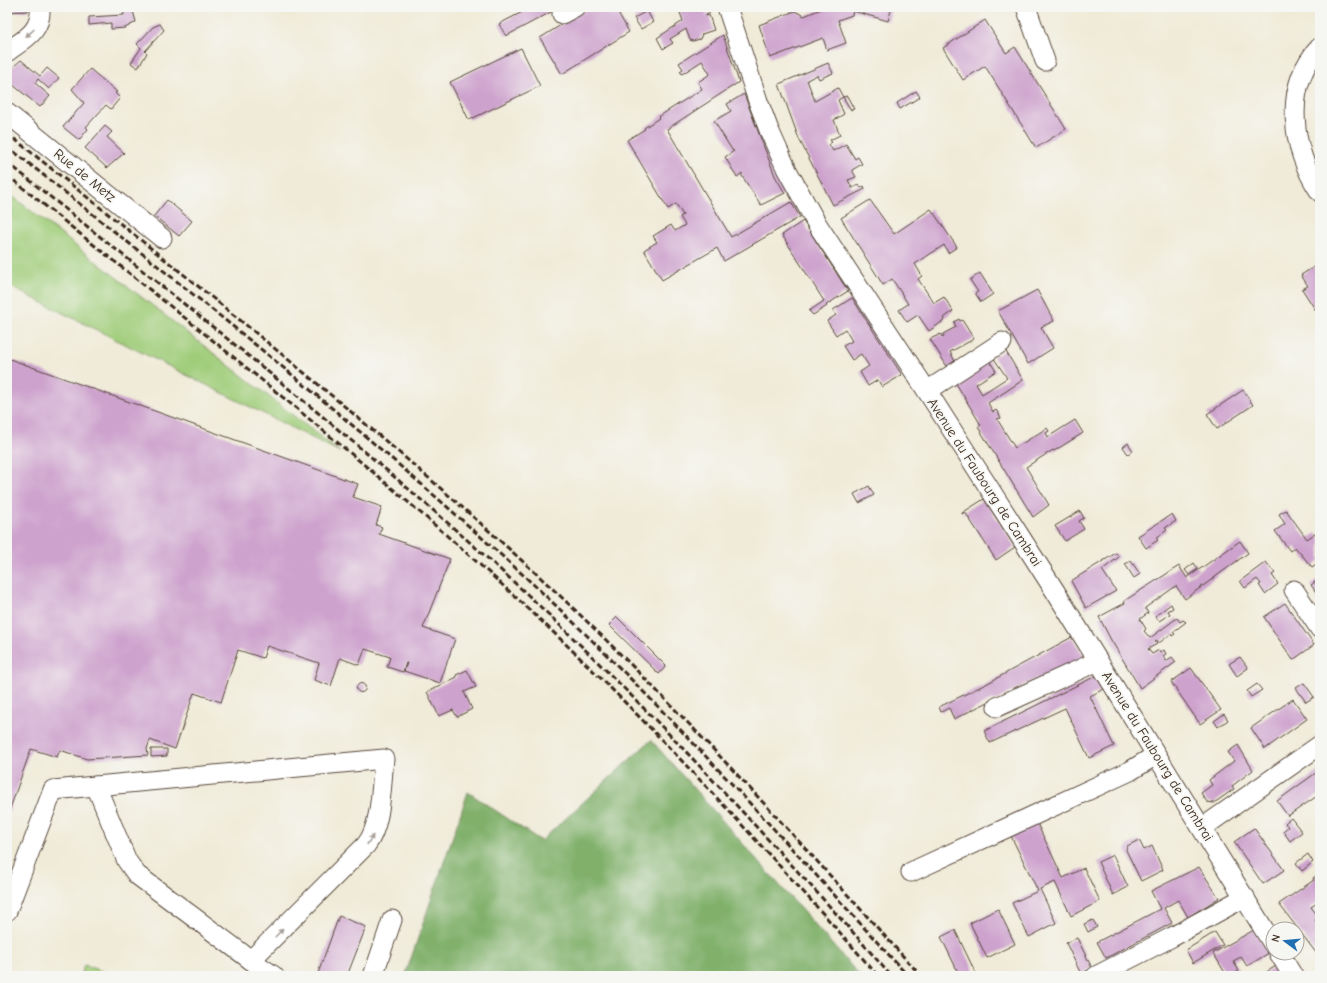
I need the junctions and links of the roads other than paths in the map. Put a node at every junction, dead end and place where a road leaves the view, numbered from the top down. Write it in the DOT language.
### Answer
graph roads {
  1 [pos="40,7"];
  2 [pos="727,7"];
  3 [pos="1026,7"];
  4 [pos="1320,47"];
  5 [pos="7,52"];
  6 [pos="1045,61"];
  7 [pos="7,113"];
  8 [pos="1320,192"];
  9 [pos="162,238"];
  10 [pos="1002,342"];
  11 [pos="927,391"];
  12 [pos="1294,590"];
  13 [pos="1320,629"];
  14 [pos="1098,661"];
  15 [pos="997,707"];
  16 [pos="1320,745"];
  17 [pos="1156,755"];
  18 [pos="96,786"];
  19 [pos="1202,828"];
  20 [pos="911,872"];
  21 [pos="1245,897"];
  22 [pos="7,911"];
  23 [pos="392,920"];
  24 [pos="1265,931"];
  25 [pos="251,960"];
  26 [pos="1284,961"];
  27 [pos="274,976"];
  28 [pos="373,976"];
  29 [pos="1096,976"];
  30 [pos="1293,976"];
  1 -- 5 [label="street, one-way"];
  2 -- 11 [label="street, Avenue du Faubourg de Cambrai"];
  3 -- 6 [label="street"];
  4 -- 8 [label="street"];
  7 -- 9 [label="street, Rue de Metz"];
  10 -- 11 [label="street"];
  11 -- 14 [label="street, Avenue du Faubourg de Cambrai"];
  12 -- 13 [label="street"];
  14 -- 15 [label="street"];
  14 -- 17 [label="street, Avenue du Faubourg de Cambrai"];
  16 -- 19 [label="street"];
  17 -- 19 [label="street, Avenue du Faubourg de Cambrai"];
  17 -- 20 [label="street"];
  18 -- 22 [label="street"];
  18 -- 25 [label="street"];
  25 -- 18 [label="street, one-way"];
  19 -- 21 [label="street, Avenue du Faubourg de Cambrai"];
  21 -- 24 [label="street, Avenue du Faubourg de Cambrai"];
  21 -- 29 [label="street"];
  23 -- 28 [label="street"];
  25 -- 27 [label="street"];
  26 -- 30 [label="street"];
}
